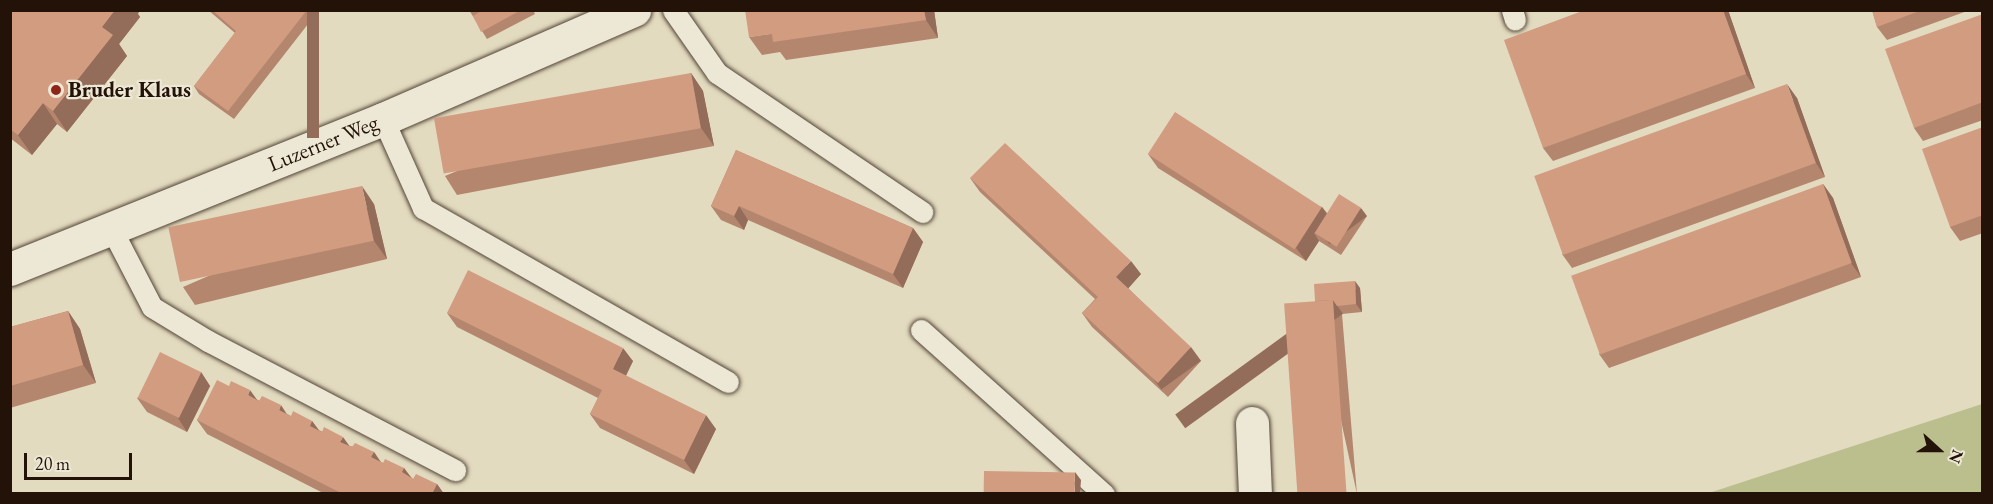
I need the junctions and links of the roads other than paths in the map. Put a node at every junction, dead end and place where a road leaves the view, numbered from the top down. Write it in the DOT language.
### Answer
graph roads {
  1 [pos="634,10"];
  2 [pos="673,10"];
  3 [pos="577,22"];
  4 [pos="383,119"];
  5 [pos="922,212"];
  6 [pos="111,228"];
  7 [pos="10,268"];
  8 [pos="921,330"];
  9 [pos="728,382"];
  10 [pos="1252,423"];
  11 [pos="455,471"];
  12 [pos="1104,494"];
  13 [pos="1255,494"];
  1 -- 3 [label="street, Luzerner Weg"];
  2 -- 5 [label="lane"];
  3 -- 4 [label="street, Luzerner Weg"];
  4 -- 6 [label="street, Luzerner Weg"];
  4 -- 9 [label="lane"];
  6 -- 7 [label="street, Luzerner Weg"];
  6 -- 11 [label="lane"];
  8 -- 12 [label="lane"];
  10 -- 13 [label="street"];
}
